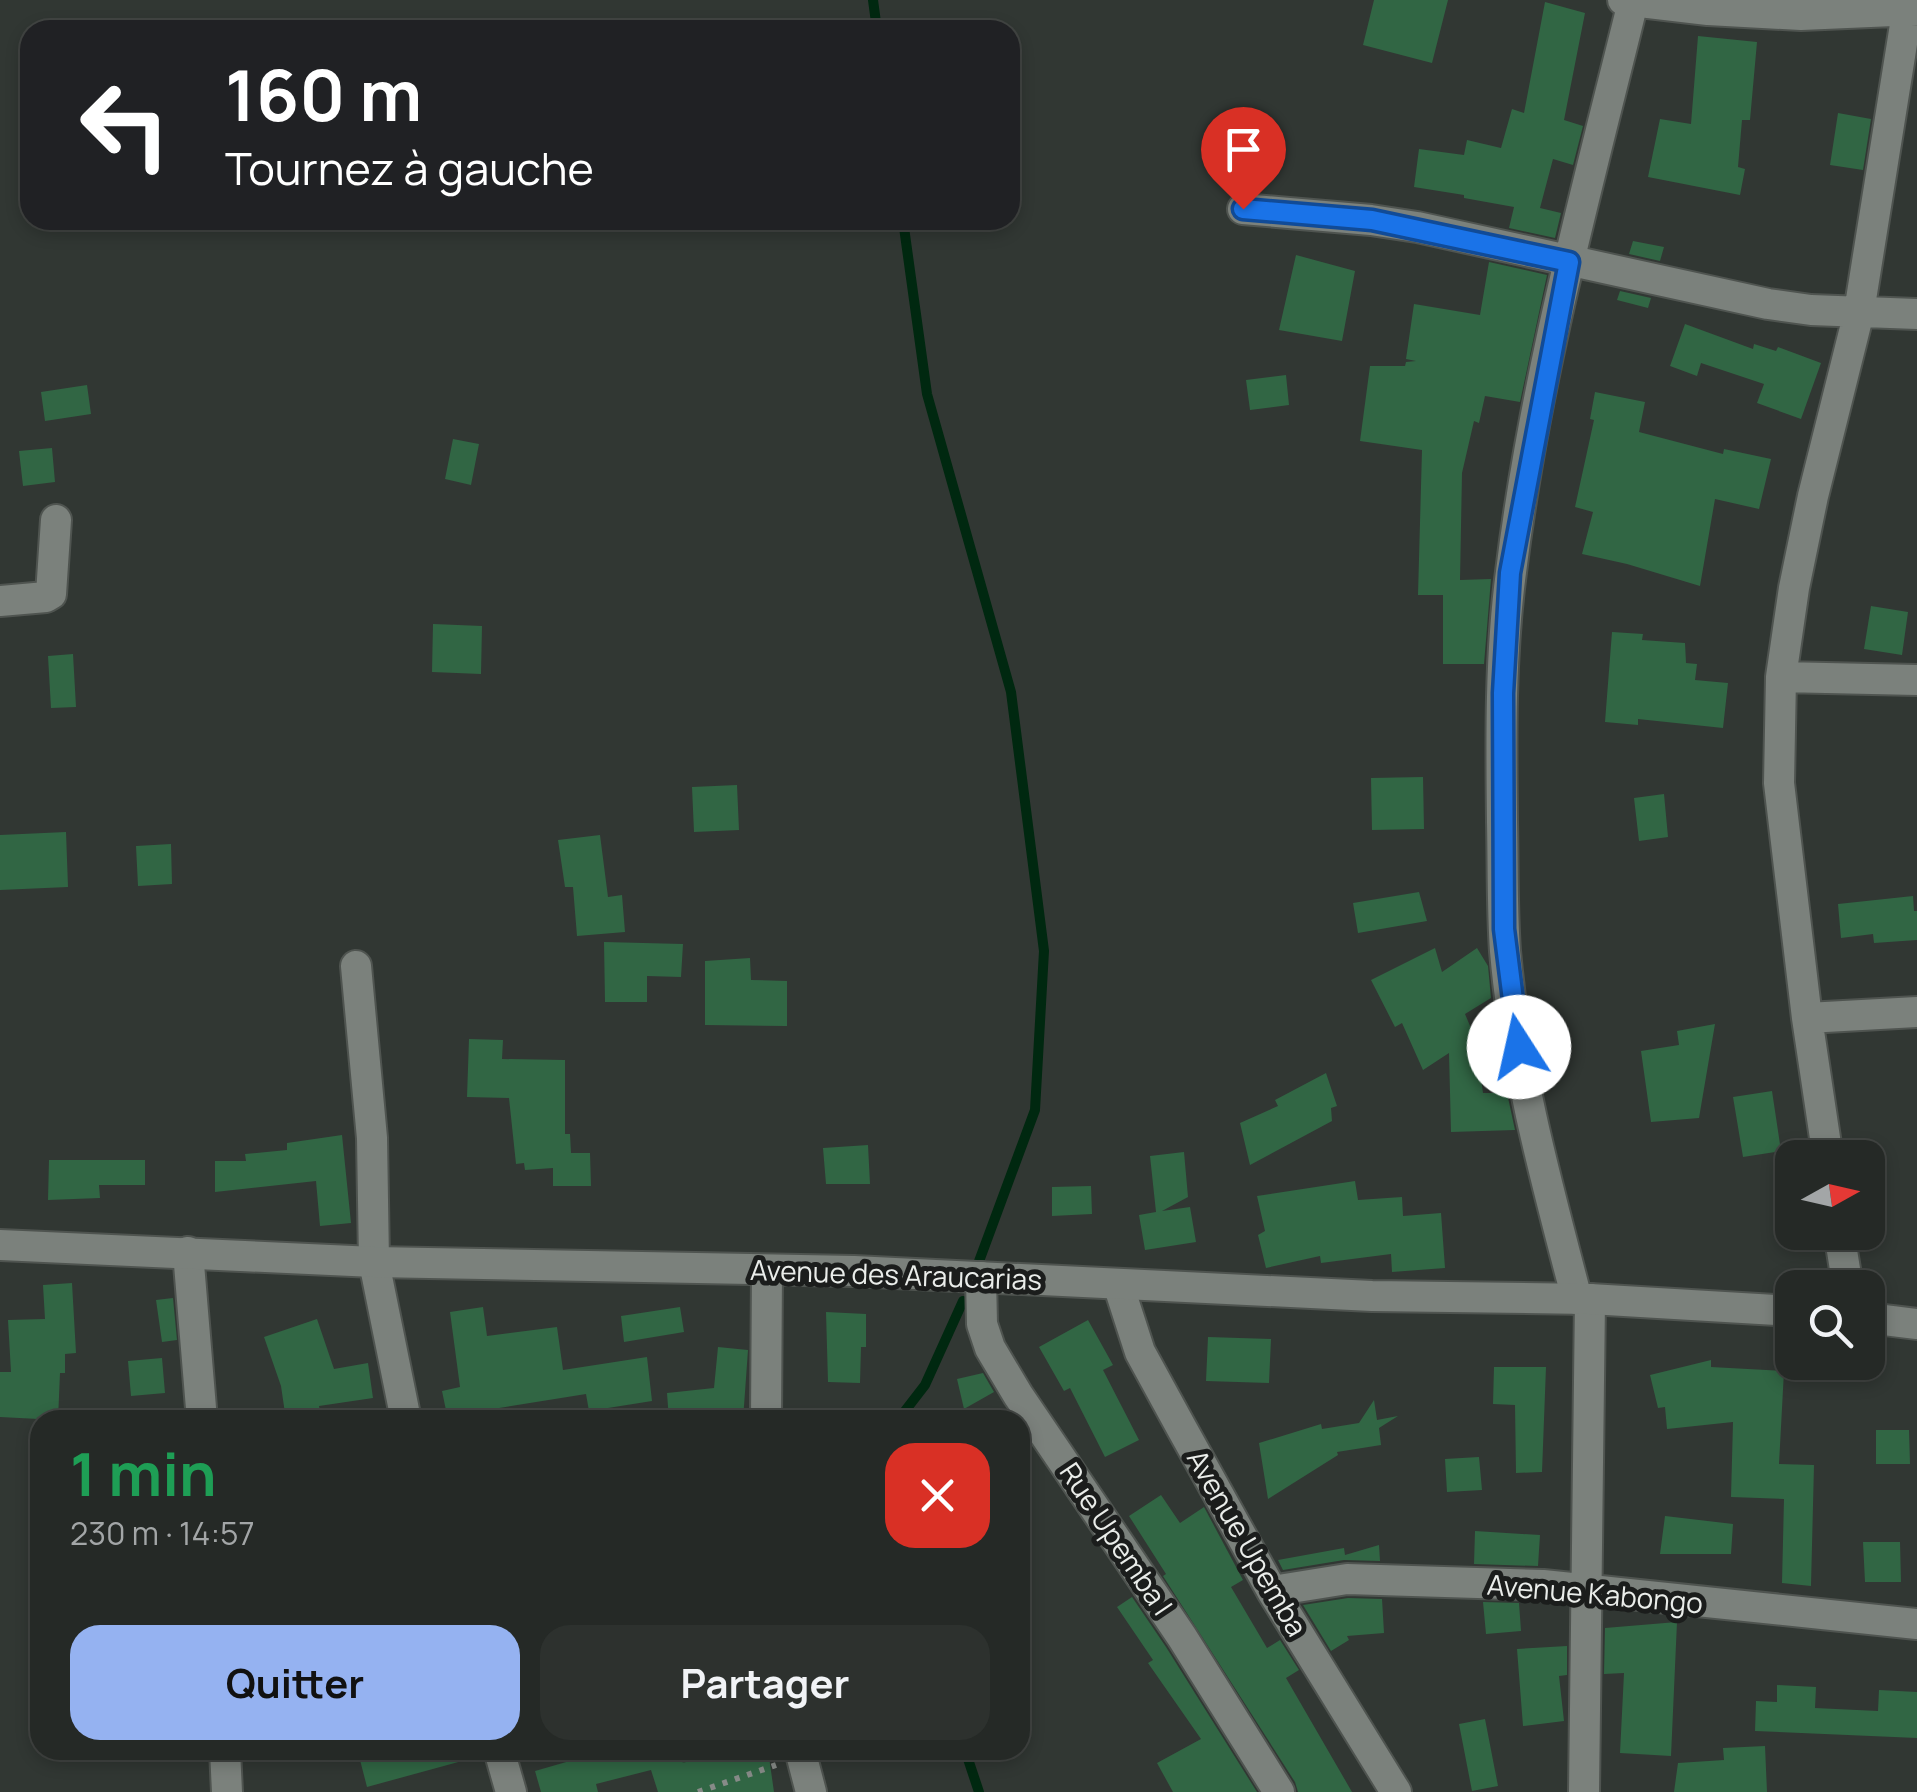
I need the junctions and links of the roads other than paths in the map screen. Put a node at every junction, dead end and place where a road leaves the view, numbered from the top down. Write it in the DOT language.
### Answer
graph roads {
  1 [pos="1628,1"];
  2 [pos="1911,7"];
  3 [pos="1243,209"];
  4 [pos="1569,262"];
  5 [pos="1859,312"];
  6 [pos="1917,314"];
  7 [pos="56,520"];
  8 [pos="0,601"];
  9 [pos="1780,677"];
  10 [pos="1917,680"];
  11 [pos="356,966"];
  12 [pos="1917,1012"];
  13 [pos="1807,1018"];
  14 [pos="1825,1140"];
  15 [pos="0,1246"];
  16 [pos="188,1252"];
  17 [pos="374,1262"];
  18 [pos="767,1270"];
  19 [pos="981,1277"];
  20 [pos="1118,1284"];
  21 [pos="1583,1299"];
  22 [pos="1775,1310"];
  23 [pos="1885,1320"];
  24 [pos="1917,1324"];
  25 [pos="201,1410"];
  26 [pos="404,1410"];
  27 [pos="766,1410"];
  28 [pos="1028,1410"];
  29 [pos="1030,1413"];
  30 [pos="1584,1589"];
  31 [pos="1272,1590"];
  32 [pos="1917,1624"];
  33 [pos="225,1760"];
  34 [pos="502,1760"];
  35 [pos="802,1760"];
  36 [pos="227,1792"];
  37 [pos="510,1792"];
  38 [pos="812,1792"];
  39 [pos="1279,1792"];
  40 [pos="1396,1792"];
  41 [pos="1584,1792"];
  1 -- 2 [label="street"];
  1 -- 4 [label="street"];
  2 -- 5 [label="street"];
  3 -- 4 [label="street"];
  4 -- 5 [label="street"];
  4 -- 21 [label="street"];
  5 -- 6 [label="street"];
  5 -- 9 [label="street"];
  7 -- 8 [label="street"];
  9 -- 10 [label="street"];
  9 -- 13 [label="street"];
  11 -- 17 [label="street"];
  12 -- 13 [label="street"];
  13 -- 14 [label="street"];
  15 -- 16 [label="street, Avenue des Araucarias"];
  16 -- 17 [label="street, Avenue des Araucarias"];
  16 -- 25 [label="street"];
  17 -- 18 [label="street, Avenue des Araucarias"];
  17 -- 26 [label="street"];
  18 -- 19 [label="street, Avenue des Araucarias"];
  18 -- 27 [label="street"];
  19 -- 20 [label="street, Avenue des Araucarias"];
  19 -- 28 [label="street, Rue Upemba I"];
  20 -- 21 [label="street, Avenue des Araucarias"];
  20 -- 31 [label="street, Avenue Upemba"];
  21 -- 22 [label="street, Avenue des Araucarias"];
  21 -- 30 [label="street"];
  23 -- 24 [label="street"];
  29 -- 39 [label="street, Rue Upemba I"];
  30 -- 31 [label="street, Avenue Kabongo"];
  30 -- 32 [label="street, Avenue Kabongo"];
  30 -- 41 [label="street"];
  31 -- 40 [label="street, Avenue Upemba"];
  33 -- 36 [label="street"];
  34 -- 37 [label="street"];
  35 -- 38 [label="street"];
}
